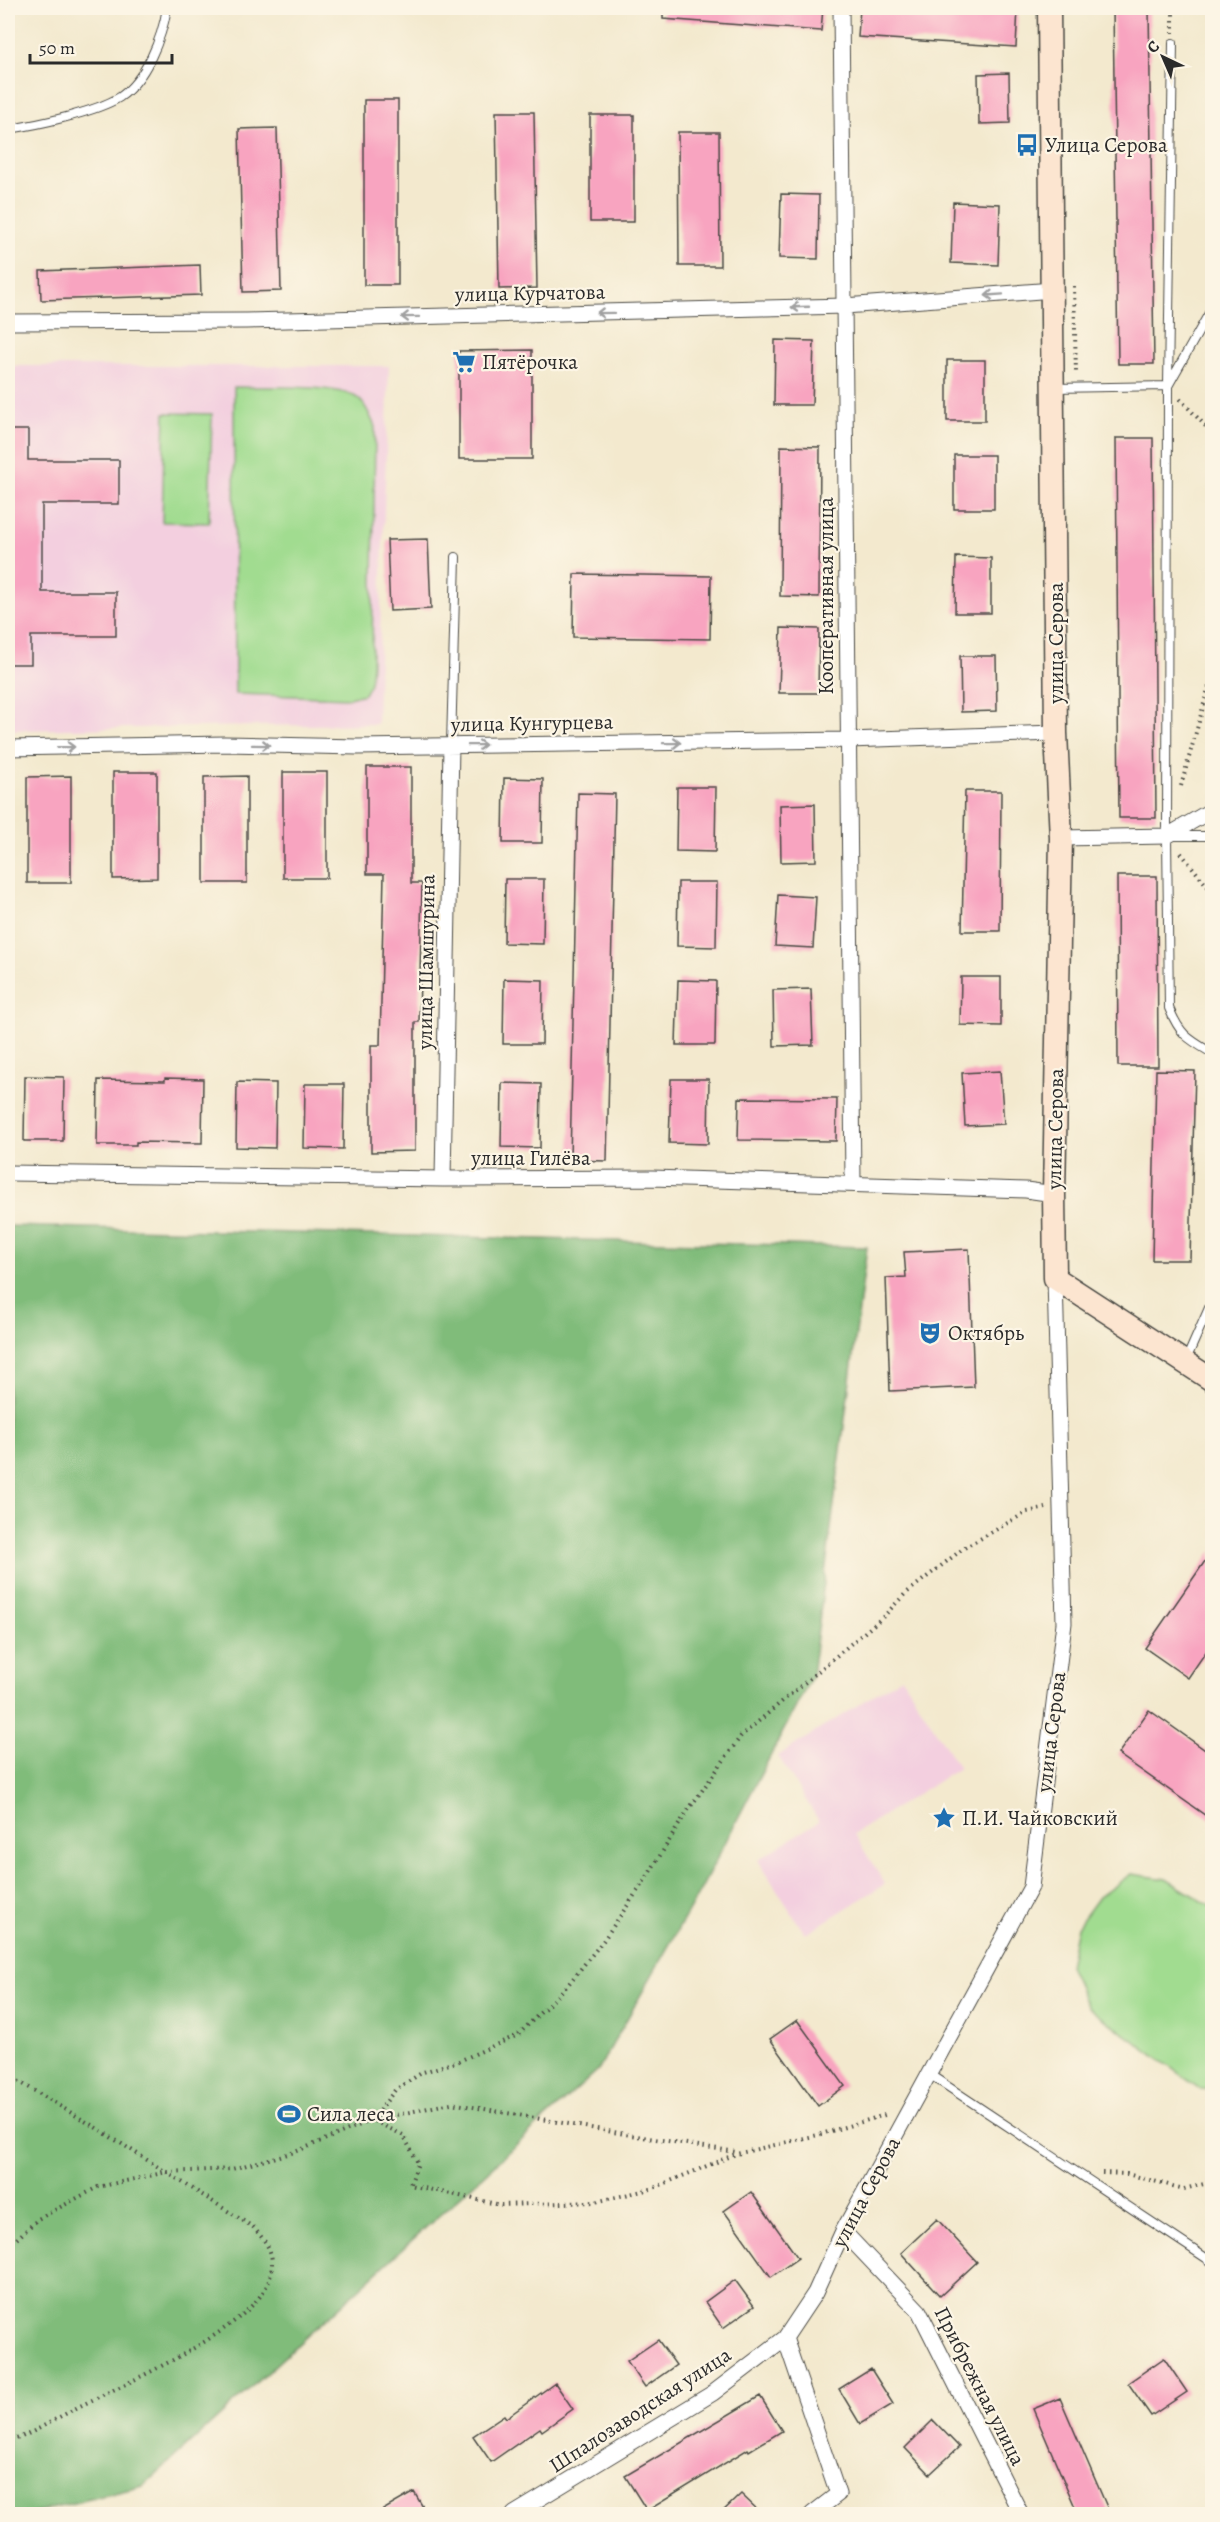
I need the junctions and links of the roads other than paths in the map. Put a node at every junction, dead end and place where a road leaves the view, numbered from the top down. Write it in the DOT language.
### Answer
graph roads {
  1 [pos="166,8"];
  2 [pos="841,8"];
  3 [pos="1048,8"];
  4 [pos="1173,43"];
  5 [pos="8,129"];
  6 [pos="1053,290"];
  7 [pos="844,306"];
  8 [pos="1212,308"];
  9 [pos="8,322"];
  10 [pos="1168,386"];
  11 [pos="1054,388"];
  12 [pos="456,557"];
  13 [pos="1056,733"];
  14 [pos="848,740"];
  15 [pos="451,745"];
  16 [pos="8,748"];
  17 [pos="1212,810"];
  18 [pos="1167,836"];
  19 [pos="1212,836"];
  20 [pos="1061,838"];
  21 [pos="8,944"];
  22 [pos="8,956"];
  23 [pos="1212,1053"];
  24 [pos="8,1173"];
  25 [pos="443,1179"];
  26 [pos="853,1183"];
  27 [pos="1054,1194"];
  28 [pos="1055,1278"];
  29 [pos="1212,1301"];
  30 [pos="1185,1362"];
  31 [pos="1212,1380"];
  32 [pos="929,2074"];
  33 [pos="843,2231"];
  34 [pos="1212,2262"];
  35 [pos="785,2338"];
  36 [pos="514,2514"];
  37 [pos="812,2514"];
  38 [pos="1022,2514"];
  1 -- 5 [label="lane"];
  2 -- 7 [label="street, Кооперативная улица"];
  3 -- 6 [label="main road, улица Серова"];
  4 -- 10 [label="lane"];
  6 -- 7 [label="street, улица Курчатова, one-way"];
  6 -- 11 [label="main road, улица Серова"];
  7 -- 9 [label="street, улица Курчатова, one-way"];
  7 -- 14 [label="street, Кооперативная улица"];
  8 -- 10 [label="lane"];
  10 -- 11 [label="lane"];
  10 -- 18 [label="lane"];
  11 -- 13 [label="main road, улица Серова"];
  12 -- 15 [label="lane"];
  13 -- 14 [label="street, улица Кунгурцева"];
  13 -- 20 [label="main road, улица Серова"];
  15 -- 14 [label="street, улица Кунгурцева, one-way"];
  14 -- 26 [label="street, Кооперативная улица"];
  16 -- 15 [label="street, улица Кунгурцева, one-way"];
  15 -- 25 [label="street, улица Шамшурина"];
  17 -- 18 [label="street"];
  18 -- 19 [label="lane"];
  18 -- 20 [label="street"];
  18 -- 23 [label="lane"];
  20 -- 27 [label="main road, улица Серова"];
  21 -- 22 [label="lane"];
  24 -- 25 [label="street, улица Гилёва"];
  25 -- 26 [label="street, улица Гилёва"];
  26 -- 27 [label="street, улица Гилёва"];
  27 -- 28 [label="main road, улица Серова"];
  28 -- 30 [label="main road"];
  28 -- 32 [label="street, улица Серова"];
  29 -- 30 [label="lane"];
  30 -- 31 [label="main road"];
  32 -- 33 [label="street, улица Серова"];
  32 -- 34 [label="lane"];
  33 -- 35 [label="street, улица Серова"];
  33 -- 38 [label="street, Прибрежная улица"];
  35 -- 36 [label="street, Шпалозаводская улица"];
  35 -- 37 [label="street"];
}
